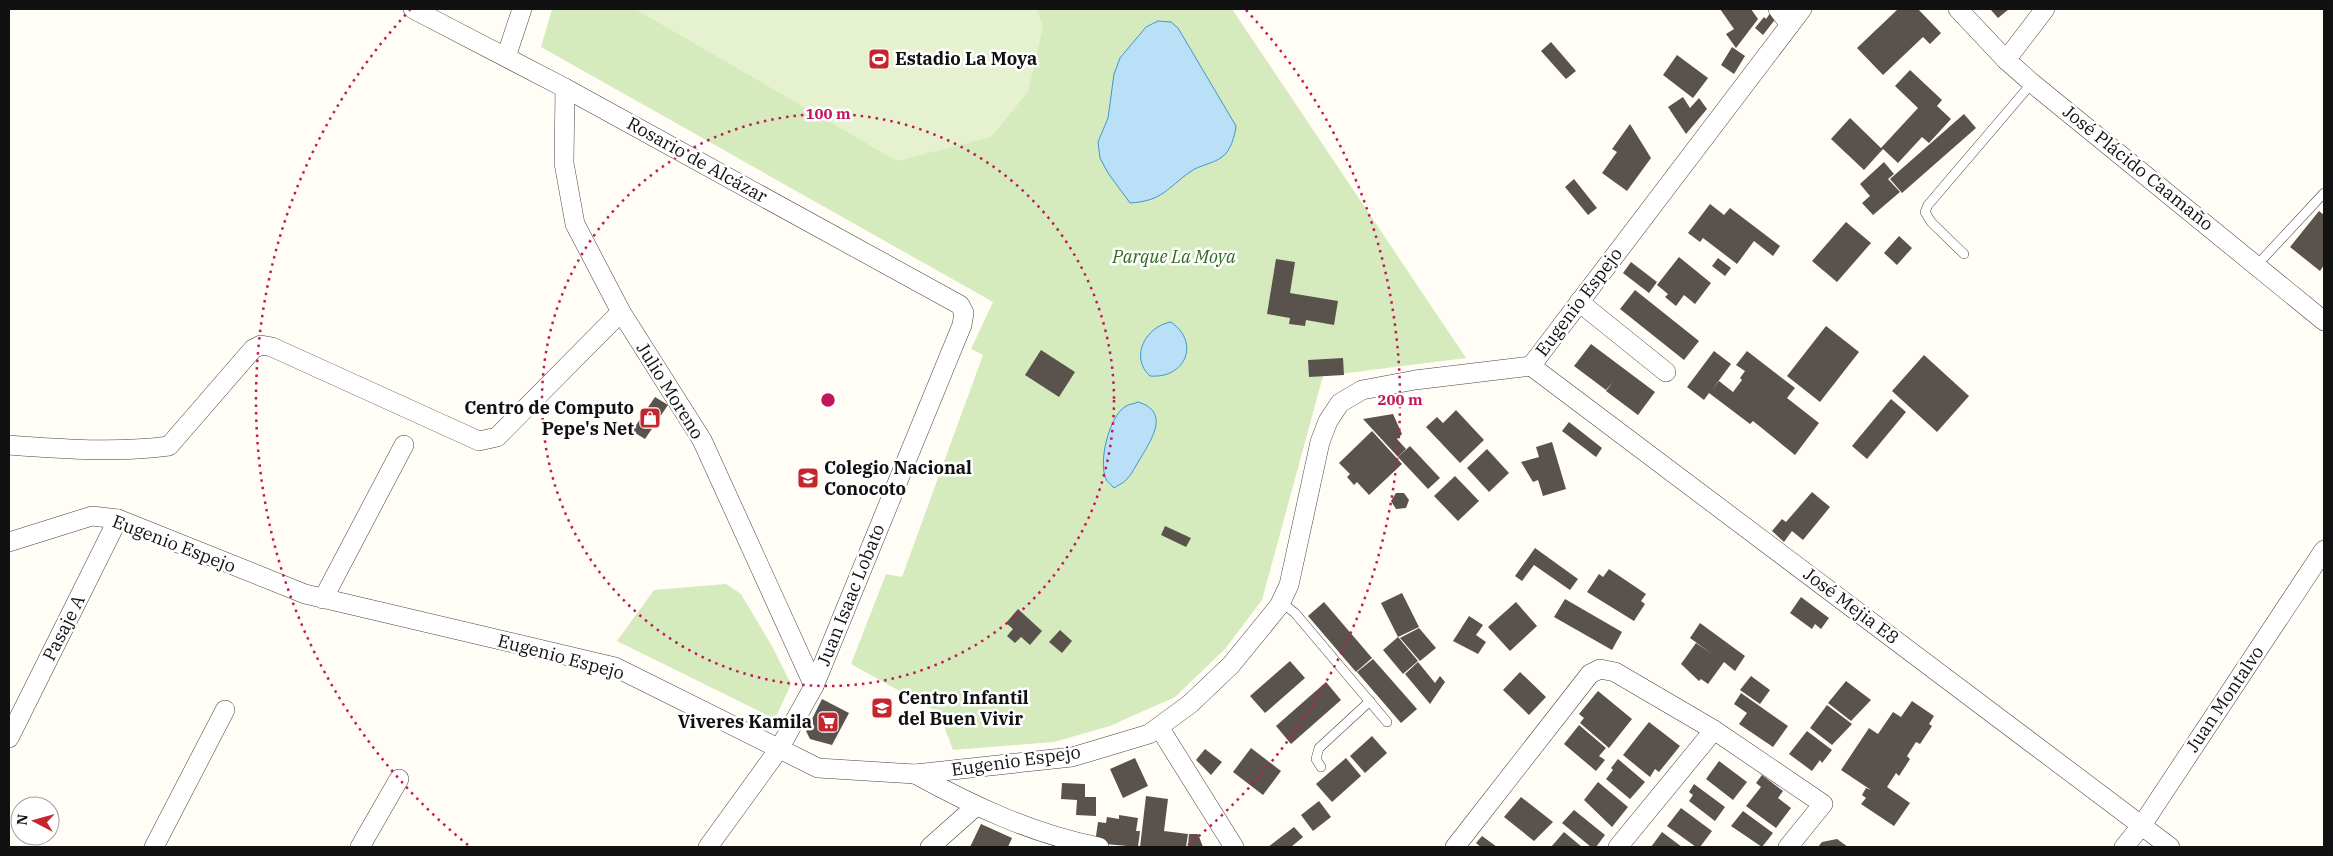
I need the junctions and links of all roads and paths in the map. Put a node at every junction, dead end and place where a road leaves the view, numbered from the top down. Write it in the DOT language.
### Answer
graph roads {
  1 [pos="414,9"];
  2 [pos="522,9"];
  3 [pos="1778,9"];
  4 [pos="1802,9"];
  5 [pos="1958,9"];
  6 [pos="2045,9"];
  7 [pos="1790,25"];
  8 [pos="506,57"];
  9 [pos="2006,60"];
  10 [pos="2032,82"];
  11 [pos="565,88"];
  12 [pos="2324,193"];
  13 [pos="1964,254"];
  14 [pos="2257,265"];
  15 [pos="1579,302"];
  16 [pos="621,312"];
  17 [pos="2324,321"];
  18 [pos="962,325"];
  19 [pos="1531,366"];
  20 [pos="1666,372"];
  21 [pos="9,445"];
  22 [pos="404,445"];
  23 [pos="118,519"];
  24 [pos="9,542"];
  25 [pos="2324,550"];
  26 [pos="323,599"];
  27 [pos="1281,602"];
  28 [pos="814,686"];
  29 [pos="1370,701"];
  30 [pos="225,710"];
  31 [pos="1387,722"];
  32 [pos="1159,727"];
  33 [pos="1714,730"];
  34 [pos="9,738"];
  35 [pos="779,749"];
  36 [pos="1321,767"];
  37 [pos="914,774"];
  38 [pos="399,779"];
  39 [pos="975,807"];
  40 [pos="2142,825"];
  41 [pos="1075,844"];
  42 [pos="154,847"];
  43 [pos="360,847"];
  44 [pos="708,847"];
  45 [pos="930,847"];
  46 [pos="1099,847"];
  47 [pos="1234,847"];
  48 [pos="1455,847"];
  49 [pos="1618,847"];
  50 [pos="1788,847"];
  51 [pos="2124,847"];
  52 [pos="2170,847"];
  1 -- 8 [label="street, Rosario de Alcázar"];
  2 -- 8 [label="street"];
  3 -- 7 [label="street"];
  4 -- 7 [label="street, Eugenio Espejo"];
  5 -- 9 [label="street, José Plácido Caamaño"];
  6 -- 9 [label="street"];
  7 -- 15 [label="street, Eugenio Espejo"];
  8 -- 11 [label="street, Rosario de Alcázar"];
  9 -- 10 [label="street, José Plácido Caamaño"];
  10 -- 13 [label="lane"];
  10 -- 14 [label="street, José Plácido Caamaño"];
  11 -- 16 [label="street, Julio Moreno"];
  11 -- 18 [label="street, Rosario de Alcázar"];
  12 -- 14 [label="lane"];
  14 -- 17 [label="street, José Plácido Caamaño"];
  15 -- 19 [label="street, Eugenio Espejo"];
  15 -- 20 [label="street"];
  16 -- 21 [label="street"];
  16 -- 28 [label="street, Julio Moreno"];
  18 -- 28 [label="street, Juan Isaac Lobato"];
  19 -- 27 [label="street, Eugenio Espejo"];
  19 -- 40 [label="street, José Mejia E8"];
  22 -- 26 [label="street"];
  23 -- 24 [label="street, Eugenio Espejo"];
  23 -- 26 [label="street, Eugenio Espejo"];
  23 -- 34 [label="street, Pasaje A"];
  25 -- 40 [label="street, Juan Montalvo"];
  26 -- 35 [label="street, Eugenio Espejo"];
  27 -- 29 [label="lane"];
  27 -- 32 [label="street, Eugenio Espejo"];
  28 -- 35 [label="street, Juan Isaac Lobato"];
  29 -- 31 [label="lane"];
  29 -- 36 [label="lane"];
  30 -- 42 [label="street"];
  32 -- 37 [label="street, Eugenio Espejo"];
  32 -- 47 [label="street"];
  33 -- 48 [label="street"];
  33 -- 49 [label="street"];
  33 -- 50 [label="street"];
  35 -- 37 [label="street, Eugenio Espejo"];
  35 -- 44 [label="street, Juan Isaac Lobato"];
  37 -- 39 [label="street"];
  38 -- 43 [label="street"];
  39 -- 41 [label="street"];
  39 -- 45 [label="street"];
  40 -- 51 [label="street, Juan Montalvo"];
  40 -- 52 [label="street, José Mejia E8"];
  41 -- 46 [label="street"];
}
